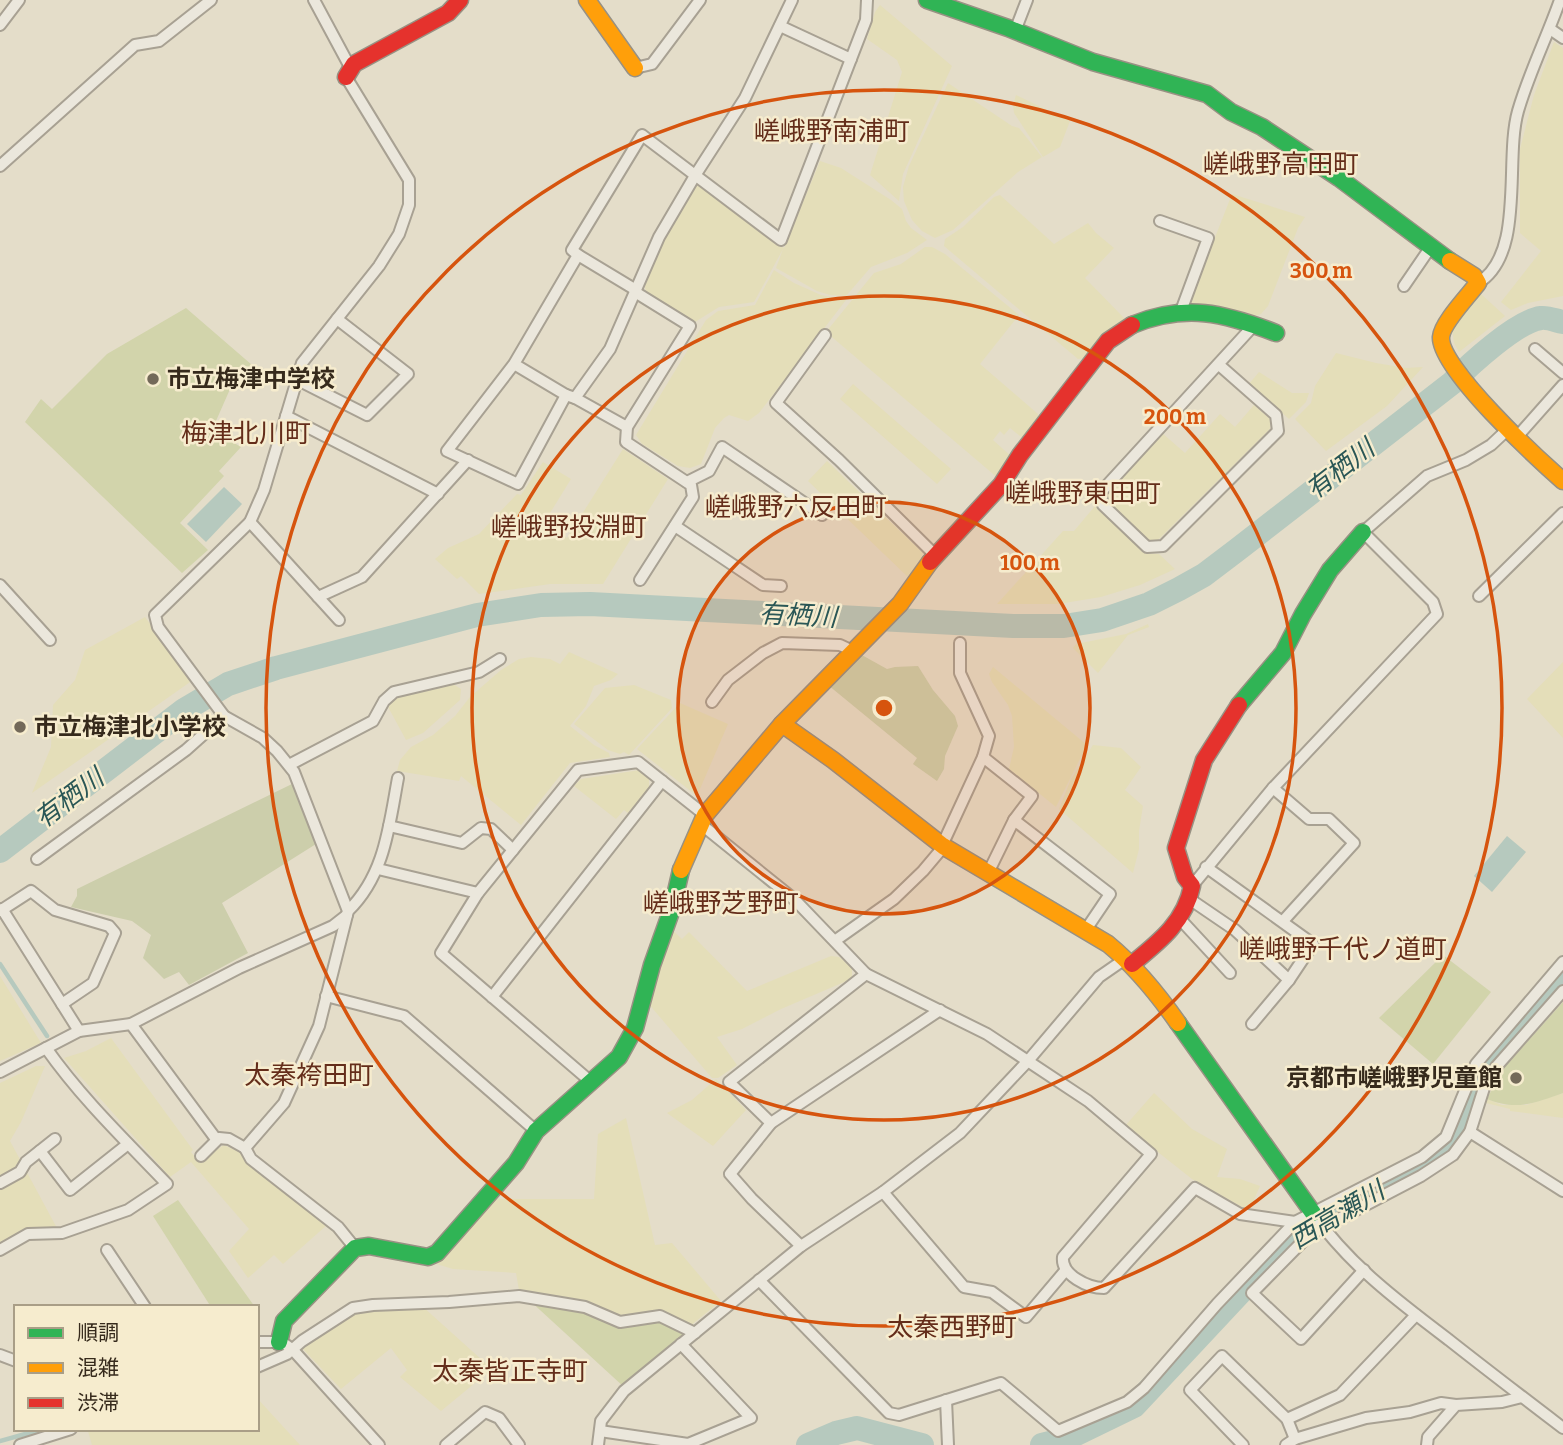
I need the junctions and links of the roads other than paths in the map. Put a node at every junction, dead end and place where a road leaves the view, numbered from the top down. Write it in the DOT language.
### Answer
graph roads {
  1 [pos="19,0"];
  2 [pos="211,0"];
  3 [pos="314,0"];
  4 [pos="460,0"];
  5 [pos="587,0"];
  6 [pos="700,0"];
  7 [pos="792,0"];
  8 [pos="867,0"];
  9 [pos="927,0"];
  10 [pos="1027,0"];
  11 [pos="1560,0"];
  12 [pos="0,25"];
  13 [pos="780,26"];
  14 [pos="1550,29"];
  15 [pos="1015,31"];
  16 [pos="1563,38"];
  17 [pos="851,59"];
  18 [pos="635,68"];
  19 [pos="348,72"];
  20 [pos="3,159"];
  21 [pos="696,174"];
  22 [pos="1160,220"];
  23 [pos="1430,248"];
  24 [pos="578,255"];
  25 [pos="1478,284"];
  26 [pos="1404,286"];
  27 [pos="636,291"];
  28 [pos="1181,312"];
  29 [pos="337,319"];
  30 [pos="1254,325"];
  31 [pos="1276,333"];
  32 [pos="825,335"];
  33 [pos="1535,349"];
  34 [pos="1218,364"];
  35 [pos="514,365"];
  36 [pos="1563,373"];
  37 [pos="296,379"];
  38 [pos="1563,385"];
  39 [pos="570,396"];
  40 [pos="286,416"];
  41 [pos="627,427"];
  42 [pos="1511,434"];
  43 [pos="468,460"];
  44 [pos="1563,481"];
  45 [pos="687,482"];
  46 [pos="438,494"];
  47 [pos="1563,513"];
  48 [pos="822,515"];
  49 [pos="250,522"];
  50 [pos="675,526"];
  51 [pos="1363,532"];
  52 [pos="935,555"];
  53 [pos="640,580"];
  54 [pos="0,585"];
  55 [pos="781,586"];
  56 [pos="1479,596"];
  57 [pos="318,597"];
  58 [pos="339,620"];
  59 [pos="50,640"];
  60 [pos="960,643"];
  61 [pos="855,652"];
  62 [pos="500,659"];
  63 [pos="712,702"];
  64 [pos="222,712"];
  65 [pos="782,724"];
  66 [pos="982,757"];
  67 [pos="289,765"];
  68 [pos="398,778"];
  69 [pos="662,781"];
  70 [pos="1273,788"];
  71 [pos="704,820"];
  72 [pos="1014,820"];
  73 [pos="389,826"];
  74 [pos="943,846"];
  75 [pos="513,850"];
  76 [pos="37,859"];
  77 [pos="1206,867"];
  78 [pos="378,869"];
  79 [pos="988,873"];
  80 [pos="478,893"];
  81 [pos="1191,893"];
  82 [pos="1,910"];
  83 [pos="348,913"];
  84 [pos="1180,919"];
  85 [pos="1283,921"];
  86 [pos="1085,931"];
  87 [pos="836,940"];
  88 [pos="1128,962"];
  89 [pos="1563,962"];
  90 [pos="1230,973"];
  91 [pos="866,974"];
  92 [pos="1289,979"];
  93 [pos="1563,991"];
  94 [pos="326,996"];
  95 [pos="492,996"];
  96 [pos="62,1004"];
  97 [pos="940,1010"];
  98 [pos="131,1024"];
  99 [pos="1252,1024"];
  100 [pos="79,1031"];
  101 [pos="46,1048"];
  102 [pos="1027,1062"];
  103 [pos="0,1072"];
  104 [pos="1469,1080"];
  105 [pos="590,1081"];
  106 [pos="1484,1088"];
  107 [pos="771,1124"];
  108 [pos="536,1131"];
  109 [pos="1470,1132"];
  110 [pos="55,1139"];
  111 [pos="216,1139"];
  112 [pos="128,1144"];
  113 [pos="245,1148"];
  114 [pos="40,1151"];
  115 [pos="201,1156"];
  116 [pos="1415,1160"];
  117 [pos="1421,1176"];
  118 [pos="0,1183"];
  119 [pos="1563,1191"];
  120 [pos="883,1192"];
  121 [pos="1313,1213"];
  122 [pos="1295,1222"];
  123 [pos="1324,1228"];
  124 [pos="801,1246"];
  125 [pos="355,1248"];
  126 [pos="0,1250"];
  127 [pos="107,1250"];
  128 [pos="1364,1270"];
  129 [pos="1065,1271"];
  130 [pos="759,1280"];
  131 [pos="144,1305"];
  132 [pos="1416,1315"];
  133 [pos="695,1333"];
  134 [pos="259,1342"];
  135 [pos="279,1342"];
  136 [pos="681,1344"];
  137 [pos="293,1350"];
  138 [pos="259,1366"];
  139 [pos="1522,1397"];
  140 [pos="946,1400"];
  141 [pos="1457,1405"];
  142 [pos="1287,1419"];
  143 [pos="1563,1428"];
  144 [pos="65,1431"];
  145 [pos="600,1431"];
  146 [pos="1290,1442"];
  147 [pos="948,1444"];
  148 [pos="20,1445"];
  149 [pos="379,1445"];
  150 [pos="446,1445"];
  151 [pos="519,1445"];
  152 [pos="598,1445"];
  153 [pos="1243,1445"];
  154 [pos="1427,1445"];
  1 -- 12 [label="street"];
  2 -- 20 [label="street"];
  3 -- 19 [label="street"];
  4 -- 19 [label="street"];
  5 -- 18 [label="street"];
  6 -- 18 [label="street"];
  7 -- 13 [label="street"];
  8 -- 17 [label="street"];
  9 -- 15 [label="street"];
  10 -- 15 [label="street"];
  11 -- 14 [label="street"];
  13 -- 17 [label="street"];
  13 -- 21 [label="street"];
  14 -- 16 [label="street"];
  14 -- 25 [label="street"];
  15 -- 23 [label="street"];
  17 -- 21 [label="street"];
  19 -- 29 [label="street"];
  21 -- 24 [label="street"];
  21 -- 27 [label="street"];
  22 -- 28 [label="street"];
  23 -- 25 [label="street"];
  23 -- 26 [label="street"];
  24 -- 27 [label="street"];
  24 -- 35 [label="street"];
  25 -- 42 [label="street"];
  27 -- 39 [label="street"];
  27 -- 41 [label="street"];
  28 -- 30 [label="street"];
  28 -- 52 [label="street"];
  29 -- 37 [label="street"];
  29 -- 37 [label="street"];
  30 -- 31 [label="street"];
  30 -- 34 [label="street"];
  32 -- 52 [label="street"];
  33 -- 36 [label="street"];
  34 -- 34 [label="street"];
  35 -- 39 [label="street"];
  35 -- 43 [label="street"];
  37 -- 40 [label="street"];
  38 -- 42 [label="street"];
  39 -- 41 [label="street"];
  39 -- 43 [label="street"];
  40 -- 46 [label="street"];
  40 -- 49 [label="street"];
  41 -- 45 [label="street"];
  42 -- 44 [label="street"];
  42 -- 51 [label="street"];
  43 -- 46 [label="street"];
  45 -- 48 [label="street"];
  45 -- 50 [label="street"];
  46 -- 57 [label="street"];
  47 -- 56 [label="street"];
  49 -- 57 [label="street"];
  49 -- 64 [label="street"];
  50 -- 53 [label="street"];
  50 -- 55 [label="street"];
  51 -- 70 [label="street"];
  51 -- 81 [label="street"];
  52 -- 61 [label="street"];
  54 -- 59 [label="street"];
  57 -- 58 [label="street"];
  60 -- 66 [label="street"];
  61 -- 63 [label="street"];
  61 -- 65 [label="street"];
  62 -- 67 [label="street"];
  64 -- 67 [label="street"];
  64 -- 76 [label="street"];
  65 -- 71 [label="street"];
  65 -- 74 [label="street"];
  66 -- 72 [label="street"];
  66 -- 74 [label="street"];
  67 -- 83 [label="street"];
  68 -- 73 [label="street"];
  69 -- 71 [label="street"];
  69 -- 75 [label="street"];
  69 -- 95 [label="street"];
  70 -- 77 [label="street"];
  70 -- 85 [label="street"];
  71 -- 87 [label="street"];
  71 -- 105 [label="street"];
  72 -- 79 [label="street"];
  72 -- 86 [label="street"];
  73 -- 75 [label="street"];
  73 -- 78 [label="street"];
  74 -- 79 [label="street"];
  74 -- 87 [label="street"];
  75 -- 80 [label="street"];
  77 -- 81 [label="street"];
  77 -- 85 [label="street"];
  78 -- 80 [label="street"];
  78 -- 83 [label="street"];
  79 -- 86 [label="street"];
  80 -- 95 [label="street"];
  81 -- 84 [label="street"];
  81 -- 92 [label="street"];
  82 -- 96 [label="street"];
  82 -- 96 [label="street"];
  83 -- 94 [label="street"];
  83 -- 98 [label="street"];
  84 -- 88 [label="street"];
  84 -- 90 [label="street"];
  85 -- 92 [label="street"];
  86 -- 88 [label="street"];
  87 -- 91 [label="street"];
  88 -- 102 [label="street"];
  88 -- 121 [label="street"];
  89 -- 104 [label="street"];
  91 -- 97 [label="street"];
  91 -- 107 [label="street"];
  92 -- 99 [label="street"];
  93 -- 106 [label="street"];
  94 -- 108 [label="street"];
  94 -- 113 [label="street"];
  95 -- 105 [label="street"];
  96 -- 100 [label="street"];
  97 -- 102 [label="street"];
  97 -- 107 [label="street"];
  98 -- 100 [label="street"];
  98 -- 111 [label="street"];
  100 -- 101 [label="street"];
  101 -- 103 [label="street"];
  101 -- 112 [label="street"];
  102 -- 120 [label="street"];
  102 -- 129 [label="street"];
  104 -- 106 [label="street"];
  104 -- 116 [label="street"];
  105 -- 108 [label="street"];
  106 -- 109 [label="street"];
  107 -- 124 [label="street"];
  108 -- 125 [label="street"];
  109 -- 117 [label="street"];
  109 -- 119 [label="street"];
  110 -- 114 [label="street"];
  111 -- 113 [label="street"];
  111 -- 115 [label="street"];
  112 -- 114 [label="street"];
  112 -- 126 [label="street"];
  113 -- 125 [label="street"];
  114 -- 118 [label="street"];
  116 -- 117 [label="street"];
  116 -- 121 [label="street"];
  117 -- 123 [label="street"];
  120 -- 124 [label="street"];
  120 -- 129 [label="street"];
  121 -- 122 [label="street"];
  121 -- 123 [label="street"];
  122 -- 129 [label="street"];
  122 -- 140 [label="street"];
  123 -- 128 [label="street"];
  123 -- 128 [label="street"];
  124 -- 130 [label="street"];
  125 -- 135 [label="street"];
  127 -- 131 [label="street"];
  128 -- 132 [label="street"];
  130 -- 133 [label="street"];
  130 -- 140 [label="street"];
  132 -- 139 [label="street"];
  132 -- 142 [label="street"];
  133 -- 136 [label="street"];
  133 -- 137 [label="street"];
  134 -- 135 [label="street"];
  135 -- 137 [label="street"];
  136 -- 145 [label="street"];
  136 -- 145 [label="street"];
  137 -- 138 [label="street"];
  137 -- 149 [label="street"];
  139 -- 141 [label="street"];
  139 -- 143 [label="street"];
  140 -- 147 [label="street"];
  141 -- 146 [label="street"];
  141 -- 154 [label="street"];
  142 -- 146 [label="street"];
  142 -- 153 [label="street"];
  144 -- 148 [label="street"];
  145 -- 152 [label="street"];
  150 -- 151 [label="street"];
}
